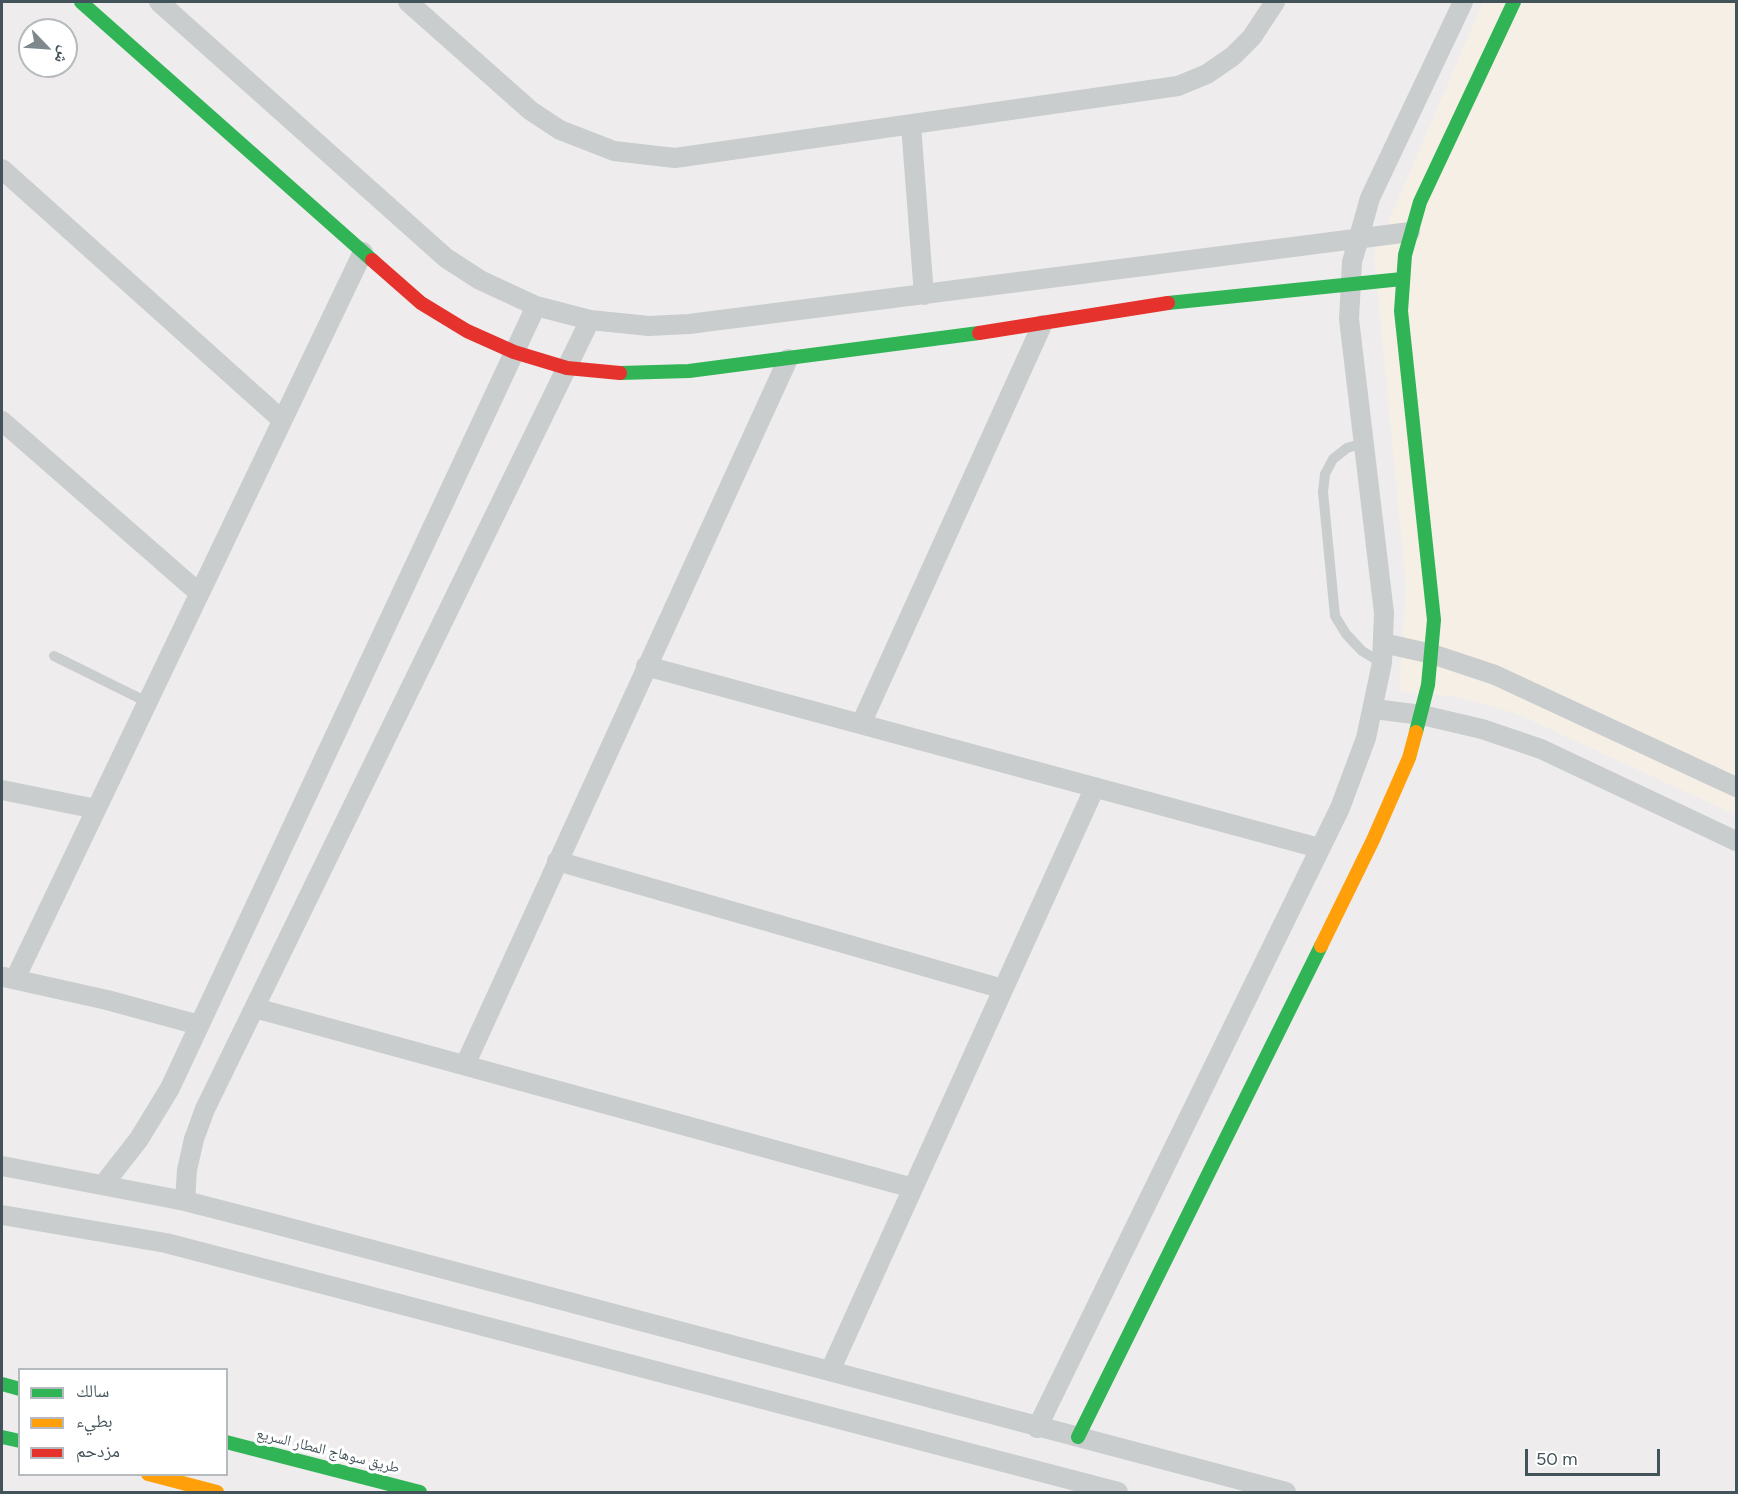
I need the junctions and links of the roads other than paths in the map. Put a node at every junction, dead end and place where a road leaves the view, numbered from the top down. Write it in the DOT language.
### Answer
graph roads {
  1 [pos="81,2"];
  2 [pos="159,2"];
  3 [pos="1275,2"];
  4 [pos="1462,2"];
  5 [pos="1514,2"];
  6 [pos="418,5"];
  7 [pos="911,124"];
  8 [pos="2,169"];
  9 [pos="1410,232"];
  10 [pos="1357,239"];
  11 [pos="363,252"];
  12 [pos="1402,279"];
  13 [pos="1349,285"];
  14 [pos="924,295"];
  15 [pos="536,306"];
  16 [pos="590,321"];
  17 [pos="1042,325"];
  18 [pos="514,352"];
  19 [pos="788,359"];
  20 [pos="567,368"];
  21 [pos="282,420"];
  22 [pos="2,421"];
  23 [pos="1364,443"];
  24 [pos="200,593"];
  25 [pos="1382,653"];
  26 [pos="1432,654"];
  27 [pos="54,656"];
  28 [pos="646,666"];
  29 [pos="147,702"];
  30 [pos="1374,709"];
  31 [pos="1422,715"];
  32 [pos="861,724"];
  33 [pos="1095,787"];
  34 [pos="1737,787"];
  35 [pos="2,790"];
  36 [pos="96,809"];
  37 [pos="1737,841"];
  38 [pos="1319,848"];
  39 [pos="557,861"];
  40 [pos="8,978"];
  41 [pos="1003,988"];
  42 [pos="255,1008"];
  43 [pos="199,1025"];
  44 [pos="465,1065"];
  45 [pos="2,1166"];
  46 [pos="103,1185"];
  47 [pos="913,1188"];
  48 [pos="185,1201"];
  49 [pos="2,1215"];
  50 [pos="830,1371"];
  51 [pos="2,1384"];
  52 [pos="18,1388"];
  53 [pos="1037,1428"];
  54 [pos="2,1437"];
  55 [pos="1078,1437"];
  56 [pos="18,1441"];
  57 [pos="228,1443"];
  58 [pos="156,1476"];
  59 [pos="217,1492"];
  60 [pos="420,1492"];
  61 [pos="1118,1492"];
  62 [pos="1286,1492"];
  1 -- 11 [label="street"];
  2 -- 15 [label="street"];
  3 -- 7 [label="street"];
  4 -- 10 [label="street"];
  5 -- 9 [label="street"];
  6 -- 7 [label="street"];
  7 -- 14 [label="street"];
  8 -- 21 [label="street"];
  9 -- 10 [label="street"];
  9 -- 12 [label="street"];
  10 -- 13 [label="street"];
  10 -- 14 [label="street"];
  11 -- 18 [label="street"];
  11 -- 21 [label="street"];
  12 -- 13 [label="street"];
  12 -- 26 [label="street"];
  13 -- 17 [label="street"];
  13 -- 23 [label="street"];
  14 -- 16 [label="street"];
  15 -- 16 [label="street"];
  15 -- 18 [label="street"];
  16 -- 20 [label="street"];
  17 -- 19 [label="street"];
  17 -- 32 [label="street"];
  18 -- 20 [label="street"];
  18 -- 43 [label="street"];
  19 -- 20 [label="street"];
  19 -- 28 [label="street"];
  20 -- 42 [label="street"];
  21 -- 24 [label="street"];
  22 -- 24 [label="street"];
  23 -- 25 [label="street"];
  23 -- 25 [label="lane"];
  24 -- 29 [label="street"];
  25 -- 26 [label="street"];
  25 -- 30 [label="street"];
  26 -- 31 [label="street"];
  26 -- 34 [label="street"];
  27 -- 29 [label="lane"];
  28 -- 32 [label="street"];
  28 -- 39 [label="street"];
  29 -- 36 [label="street"];
  30 -- 31 [label="street"];
  30 -- 38 [label="street"];
  31 -- 37 [label="street"];
  31 -- 55 [label="street"];
  32 -- 33 [label="street"];
  33 -- 38 [label="street"];
  33 -- 41 [label="street"];
  35 -- 36 [label="street"];
  36 -- 40 [label="street"];
  38 -- 53 [label="street"];
  39 -- 41 [label="street"];
  39 -- 44 [label="street"];
  40 -- 43 [label="street"];
  41 -- 47 [label="street"];
  42 -- 44 [label="street"];
  42 -- 48 [label="street"];
  43 -- 46 [label="street"];
  44 -- 47 [label="street"];
  45 -- 46 [label="street"];
  46 -- 48 [label="street"];
  47 -- 50 [label="street"];
  48 -- 50 [label="street"];
  49 -- 61 [label="street"];
  50 -- 53 [label="street"];
  51 -- 52 [label="street"];
  53 -- 55 [label="street"];
  54 -- 56 [label="street"];
  55 -- 62 [label="street"];
  57 -- 60 [label="street, طريق سوهاج المطار السريع"];
  58 -- 59 [label="street"];
}
